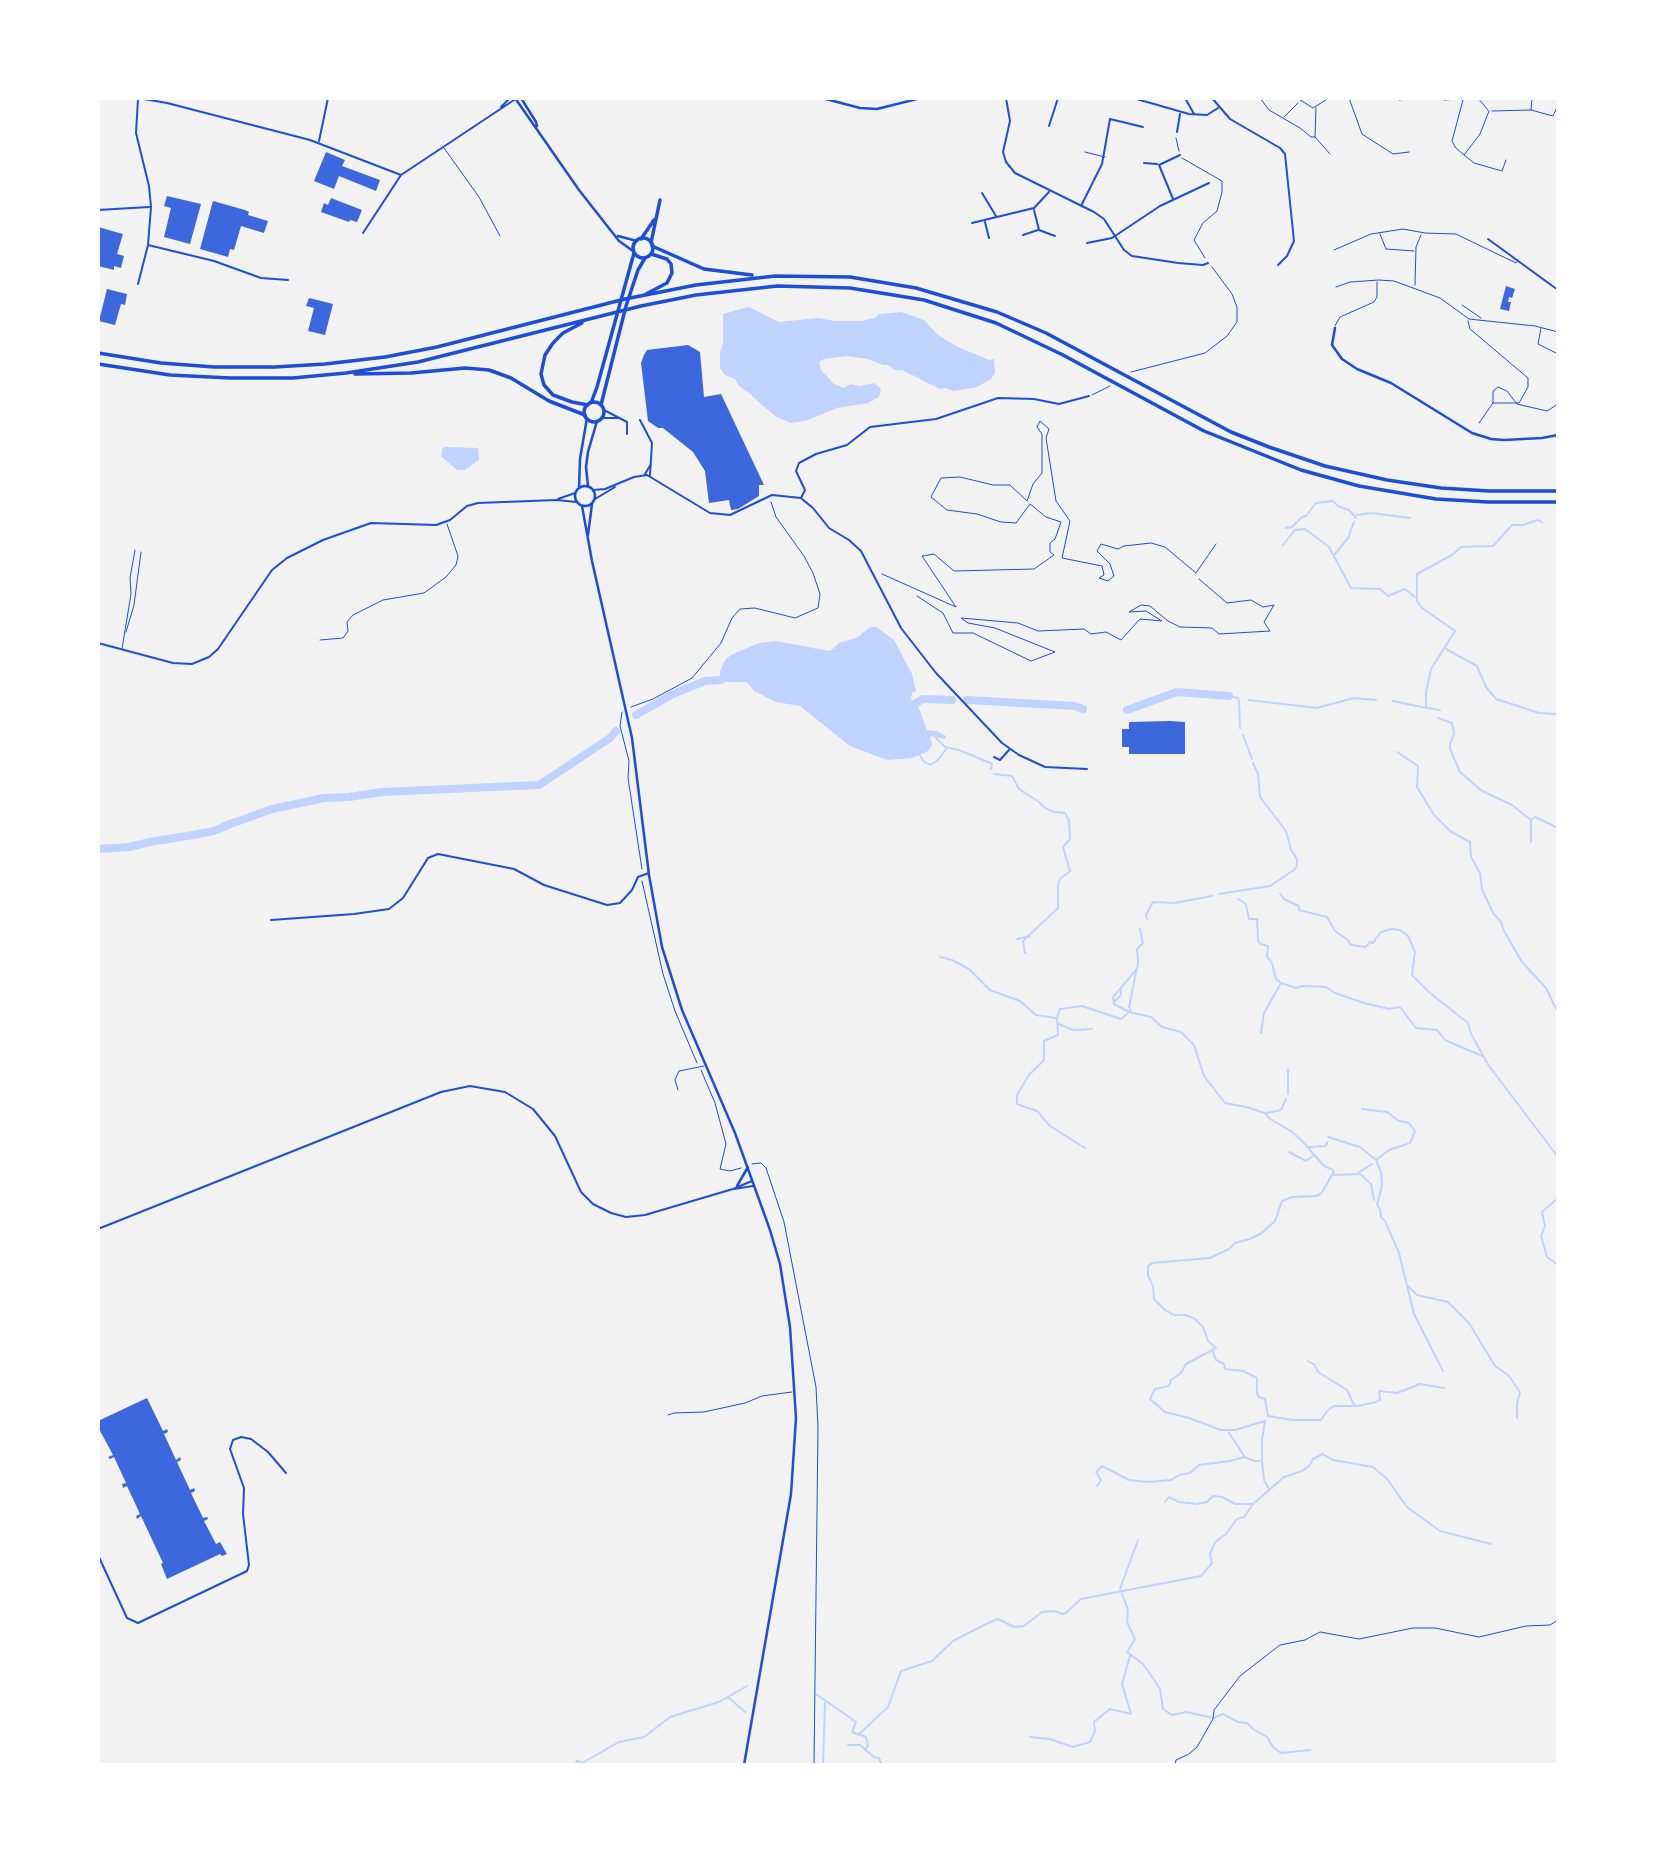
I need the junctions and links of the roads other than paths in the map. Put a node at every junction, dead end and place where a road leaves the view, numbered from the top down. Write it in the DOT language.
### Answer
graph roads {
  1 [pos="138,98"];
  2 [pos="328,98"];
  3 [pos="516,98"];
  4 [pos="822,98"];
  5 [pos="921,98"];
  6 [pos="1006,98"];
  7 [pos="1058,98"];
  8 [pos="1133,98"];
  9 [pos="1185,98"];
  10 [pos="1212,98"];
  11 [pos="1260,98"];
  12 [pos="1297,98"];
  13 [pos="1329,98"];
  14 [pos="1349,98"];
  15 [pos="1397,98"];
  16 [pos="1413,98"];
  17 [pos="1436,98"];
  18 [pos="1469,98"];
  19 [pos="1478,98"];
  20 [pos="1532,98"];
  21 [pos="1463,100"];
  22 [pos="1300,101"];
  23 [pos="1558,106"];
  24 [pos="500,108"];
  25 [pos="1219,108"];
  26 [pos="1317,108"];
  27 [pos="1531,110"];
  28 [pos="1489,111"];
  29 [pos="1180,113"];
  30 [pos="1193,115"];
  31 [pos="1283,119"];
  32 [pos="1049,126"];
  33 [pos="1143,127"];
  34 [pos="1177,132"];
  35 [pos="1315,137"];
  36 [pos="319,143"];
  37 [pos="443,146"];
  38 [pos="1086,152"];
  39 [pos="1409,152"];
  40 [pos="1330,154"];
  41 [pos="1180,155"];
  42 [pos="1464,155"];
  43 [pos="1105,157"];
  44 [pos="1506,160"];
  45 [pos="1144,163"];
  46 [pos="1159,164"];
  47 [pos="401,175"];
  48 [pos="1209,183"];
  49 [pos="1049,191"];
  50 [pos="982,192"];
  51 [pos="660,200"];
  52 [pos="1173,200"];
  53 [pos="1081,205"];
  54 [pos="150,207"];
  55 [pos="1034,208"];
  56 [pos="98,210"];
  57 [pos="996,217"];
  58 [pos="655,219"];
  59 [pos="985,221"];
  60 [pos="972,223"];
  61 [pos="1039,230"];
  62 [pos="1380,232"];
  63 [pos="363,233"];
  64 [pos="1422,233"];
  65 [pos="615,235"];
  66 [pos="1023,235"];
  67 [pos="500,236"];
  68 [pos="1055,236"];
  69 [pos="1115,236"];
  70 [pos="989,238"];
  71 [pos="1488,239"];
  72 [pos="639,240"];
  73 [pos="1087,243"];
  74 [pos="652,245"];
  75 [pos="148,246"];
  76 [pos="1334,250"];
  77 [pos="1416,251"];
  78 [pos="634,252"];
  79 [pos="651,254"];
  80 [pos="645,258"];
  81 [pos="1518,260"];
  82 [pos="1208,262"];
  83 [pos="1278,265"];
  84 [pos="765,276"];
  85 [pos="288,280"];
  86 [pos="1376,280"];
  87 [pos="138,284"];
  88 [pos="1336,286"];
  89 [pos="1415,287"];
  90 [pos="1558,290"];
  91 [pos="644,295"];
  92 [pos="1462,305"];
  93 [pos="592,318"];
  94 [pos="1469,318"];
  95 [pos="1483,320"];
  96 [pos="1541,327"];
  97 [pos="1335,328"];
  98 [pos="1558,332"];
  99 [pos="98,353"];
  100 [pos="1558,354"];
  101 [pos="98,364"];
  102 [pos="346,373"];
  103 [pos="1089,396"];
  104 [pos="1493,403"];
  105 [pos="589,404"];
  106 [pos="1517,404"];
  107 [pos="1558,404"];
  108 [pos="603,407"];
  109 [pos="586,417"];
  110 [pos="620,418"];
  111 [pos="600,420"];
  112 [pos="640,420"];
  113 [pos="1479,423"];
  114 [pos="627,434"];
  115 [pos="1558,435"];
  116 [pos="651,464"];
  117 [pos="645,475"];
  118 [pos="650,476"];
  119 [pos="617,485"];
  120 [pos="588,486"];
  121 [pos="579,488"];
  122 [pos="593,489"];
  123 [pos="1558,491"];
  124 [pos="575,493"];
  125 [pos="801,498"];
  126 [pos="594,499"];
  127 [pos="558,500"];
  128 [pos="576,502"];
  129 [pos="1558,502"];
  130 [pos="592,504"];
  131 [pos="582,506"];
  132 [pos="447,522"];
  133 [pos="588,538"];
  134 [pos="135,550"];
  135 [pos="141,552"];
  136 [pos="124,634"];
  137 [pos="320,640"];
  138 [pos="98,643"];
  139 [pos="122,649"];
  140 [pos="987,727"];
  141 [pos="983,731"];
  142 [pos="1009,749"];
  143 [pos="994,757"];
  144 [pos="1087,769"];
  145 [pos="649,873"];
  146 [pos="271,920"];
  147 [pos="705,1065"];
  148 [pos="678,1090"];
  149 [pos="748,1167"];
  150 [pos="753,1180"];
  151 [pos="755,1186"];
  152 [pos="735,1187"];
  153 [pos="98,1229"];
  154 [pos="796,1391"];
  155 [pos="668,1415"];
  156 [pos="286,1473"];
  157 [pos="98,1555"];
  158 [pos="744,1765"];
  1 -- 36 [label="street"];
  1 -- 54 [label="street"];
  2 -- 36 [label="street"];
  3 -- 24 [label="street"];
  3 -- 24 [label="street"];
  3 -- 65 [label="main road"];
  4 -- 5 [label="main road"];
  6 -- 49 [label="street"];
  7 -- 32 [label="street"];
  8 -- 29 [label="street"];
  9 -- 30 [label="street"];
  10 -- 25 [label="street"];
  11 -- 31 [label="lane"];
  12 -- 22 [label="lane"];
  13 -- 26 [label="lane"];
  14 -- 39 [label="lane"];
  15 -- 16 [label="lane"];
  17 -- 21 [label="lane"];
  18 -- 21 [label="lane"];
  19 -- 28 [label="lane"];
  20 -- 27 [label="lane"];
  21 -- 42 [label="lane"];
  22 -- 26 [label="lane"];
  22 -- 31 [label="lane"];
  23 -- 27 [label="lane"];
  24 -- 37 [label="street"];
  25 -- 30 [label="street"];
  25 -- 83 [label="street"];
  26 -- 35 [label="lane"];
  27 -- 28 [label="lane"];
  28 -- 42 [label="lane"];
  29 -- 30 [label="street"];
  29 -- 34 [label="street"];
  31 -- 35 [label="lane"];
  33 -- 43 [label="street"];
  35 -- 40 [label="lane"];
  36 -- 47 [label="street"];
  37 -- 47 [label="street"];
  37 -- 67 [label="lane"];
  38 -- 43 [label="lane"];
  41 -- 46 [label="street"];
  42 -- 44 [label="lane"];
  43 -- 53 [label="street"];
  45 -- 46 [label="street"];
  46 -- 52 [label="street"];
  47 -- 63 [label="street"];
  48 -- 52 [label="street"];
  49 -- 53 [label="street"];
  49 -- 55 [label="street"];
  50 -- 57 [label="street"];
  51 -- 58 [label="highway"];
  52 -- 69 [label="street"];
  53 -- 69 [label="street"];
  54 -- 56 [label="street"];
  54 -- 75 [label="street"];
  55 -- 57 [label="street"];
  55 -- 61 [label="street"];
  57 -- 59 [label="street"];
  58 -- 72 [label="highway"];
  58 -- 74 [label="highway"];
  59 -- 60 [label="street"];
  59 -- 70 [label="street"];
  61 -- 66 [label="street"];
  61 -- 68 [label="street"];
  62 -- 64 [label="lane"];
  62 -- 76 [label="lane"];
  62 -- 77 [label="lane"];
  64 -- 77 [label="lane"];
  64 -- 81 [label="lane"];
  65 -- 72 [label="main road"];
  65 -- 78 [label="main road"];
  69 -- 73 [label="street"];
  69 -- 82 [label="street"];
  71 -- 81 [label="street"];
  72 -- 74 [label="highway"];
  72 -- 78 [label="highway"];
  74 -- 79 [label="highway"];
  74 -- 84 [label="highway"];
  75 -- 85 [label="street"];
  75 -- 87 [label="street"];
  77 -- 89 [label="lane"];
  78 -- 80 [label="highway"];
  78 -- 105 [label="highway"];
  79 -- 80 [label="highway"];
  79 -- 91 [label="highway"];
  80 -- 108 [label="highway"];
  81 -- 90 [label="street"];
  84 -- 91 [label="highway"];
  84 -- 123 [label="highway"];
  86 -- 88 [label="lane"];
  86 -- 89 [label="lane"];
  86 -- 97 [label="lane"];
  89 -- 94 [label="lane"];
  91 -- 99 [label="highway"];
  92 -- 95 [label="lane"];
  93 -- 102 [label="highway"];
  93 -- 105 [label="highway"];
  93 -- 129 [label="highway"];
  94 -- 95 [label="lane"];
  94 -- 106 [label="lane"];
  95 -- 96 [label="lane"];
  96 -- 98 [label="lane"];
  96 -- 100 [label="lane"];
  97 -- 115 [label="main road"];
  101 -- 102 [label="highway"];
  102 -- 109 [label="highway"];
  103 -- 125 [label="street"];
  104 -- 106 [label="lane"];
  104 -- 106 [label="lane"];
  104 -- 113 [label="lane"];
  105 -- 108 [label="highway"];
  105 -- 109 [label="highway"];
  106 -- 107 [label="lane"];
  108 -- 110 [label="street"];
  108 -- 111 [label="highway"];
  109 -- 111 [label="highway"];
  109 -- 121 [label="main road"];
  110 -- 111 [label="street"];
  110 -- 114 [label="street"];
  111 -- 120 [label="main road"];
  112 -- 116 [label="street"];
  116 -- 117 [label="street"];
  116 -- 118 [label="street"];
  117 -- 118 [label="street"];
  117 -- 119 [label="street"];
  118 -- 125 [label="street"];
  119 -- 122 [label="street"];
  119 -- 126 [label="street"];
  120 -- 121 [label="main road"];
  120 -- 122 [label="main road"];
  121 -- 124 [label="main road"];
  122 -- 126 [label="main road"];
  124 -- 127 [label="street"];
  124 -- 128 [label="main road"];
  125 -- 140 [label="street"];
  126 -- 130 [label="main road"];
  127 -- 128 [label="street"];
  127 -- 132 [label="street"];
  128 -- 131 [label="main road"];
  130 -- 131 [label="main road"];
  130 -- 133 [label="main road"];
  131 -- 133 [label="main road"];
  132 -- 137 [label="lane"];
  132 -- 139 [label="street"];
  133 -- 145 [label="main road"];
  134 -- 136 [label="lane"];
  135 -- 136 [label="lane"];
  136 -- 139 [label="lane"];
  138 -- 139 [label="street"];
  140 -- 141 [label="street"];
  140 -- 142 [label="street"];
  142 -- 143 [label="street"];
  142 -- 144 [label="street"];
  145 -- 146 [label="street"];
  145 -- 147 [label="main road"];
  147 -- 148 [label="lane"];
  147 -- 149 [label="main road"];
  149 -- 150 [label="main road"];
  149 -- 152 [label="main road"];
  150 -- 151 [label="main road"];
  150 -- 152 [label="street"];
  151 -- 152 [label="street"];
  151 -- 154 [label="main road"];
  152 -- 153 [label="street"];
  154 -- 155 [label="lane"];
  154 -- 158 [label="main road"];
  156 -- 157 [label="street"];
}
